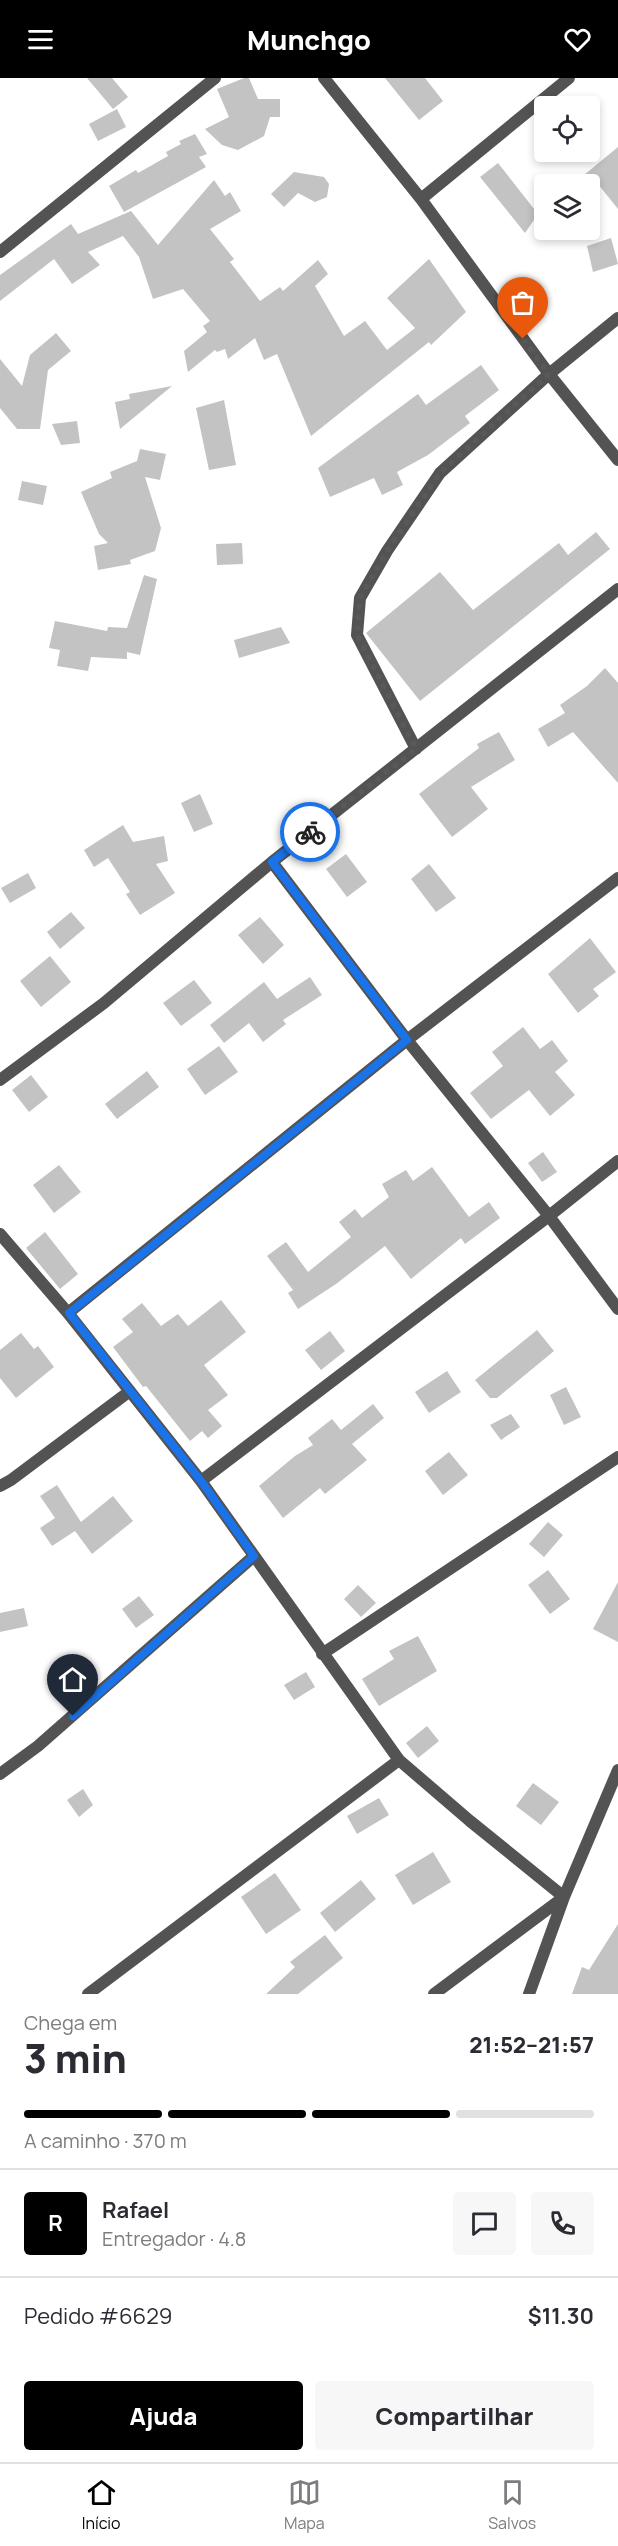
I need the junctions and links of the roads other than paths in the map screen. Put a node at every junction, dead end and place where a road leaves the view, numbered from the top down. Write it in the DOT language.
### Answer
graph roads {
  1 [pos="214,78"];
  2 [pos="324,78"];
  3 [pos="569,78"];
  4 [pos="421,199"];
  5 [pos="0,252"];
  6 [pos="618,318"];
  7 [pos="549,374"];
  8 [pos="618,460"];
  9 [pos="618,589"];
  10 [pos="416,749"];
  11 [pos="272,862"];
  12 [pos="618,878"];
  13 [pos="407,1040"];
  14 [pos="0,1080"];
  15 [pos="618,1161"];
  16 [pos="549,1216"];
  17 [pos="0,1235"];
  18 [pos="618,1309"];
  19 [pos="69,1313"];
  20 [pos="130,1390"];
  21 [pos="618,1457"];
  22 [pos="201,1481"];
  23 [pos="0,1486"];
  24 [pos="254,1556"];
  25 [pos="322,1654"];
  26 [pos="399,1760"];
  27 [pos="618,1770"];
  28 [pos="0,1774"];
  29 [pos="564,1897"];
  30 [pos="88,1994"];
  31 [pos="434,1994"];
  32 [pos="529,1994"];
  1 -- 5 [label="street"];
  2 -- 4 [label="street"];
  3 -- 4 [label="street"];
  4 -- 7 [label="street"];
  6 -- 7 [label="street"];
  7 -- 8 [label="street"];
  7 -- 10 [label="street"];
  9 -- 10 [label="street"];
  10 -- 11 [label="street"];
  11 -- 13 [label="street"];
  11 -- 14 [label="street"];
  12 -- 13 [label="street"];
  13 -- 16 [label="street"];
  13 -- 19 [label="street"];
  15 -- 16 [label="street"];
  16 -- 18 [label="street"];
  16 -- 22 [label="street"];
  17 -- 19 [label="street"];
  19 -- 20 [label="street"];
  20 -- 22 [label="street"];
  20 -- 23 [label="street"];
  21 -- 25 [label="street"];
  22 -- 24 [label="street"];
  24 -- 25 [label="street"];
  24 -- 28 [label="street"];
  25 -- 26 [label="street"];
  26 -- 29 [label="street"];
  26 -- 30 [label="street"];
  27 -- 29 [label="street"];
  29 -- 31 [label="street"];
  29 -- 32 [label="street"];
}
